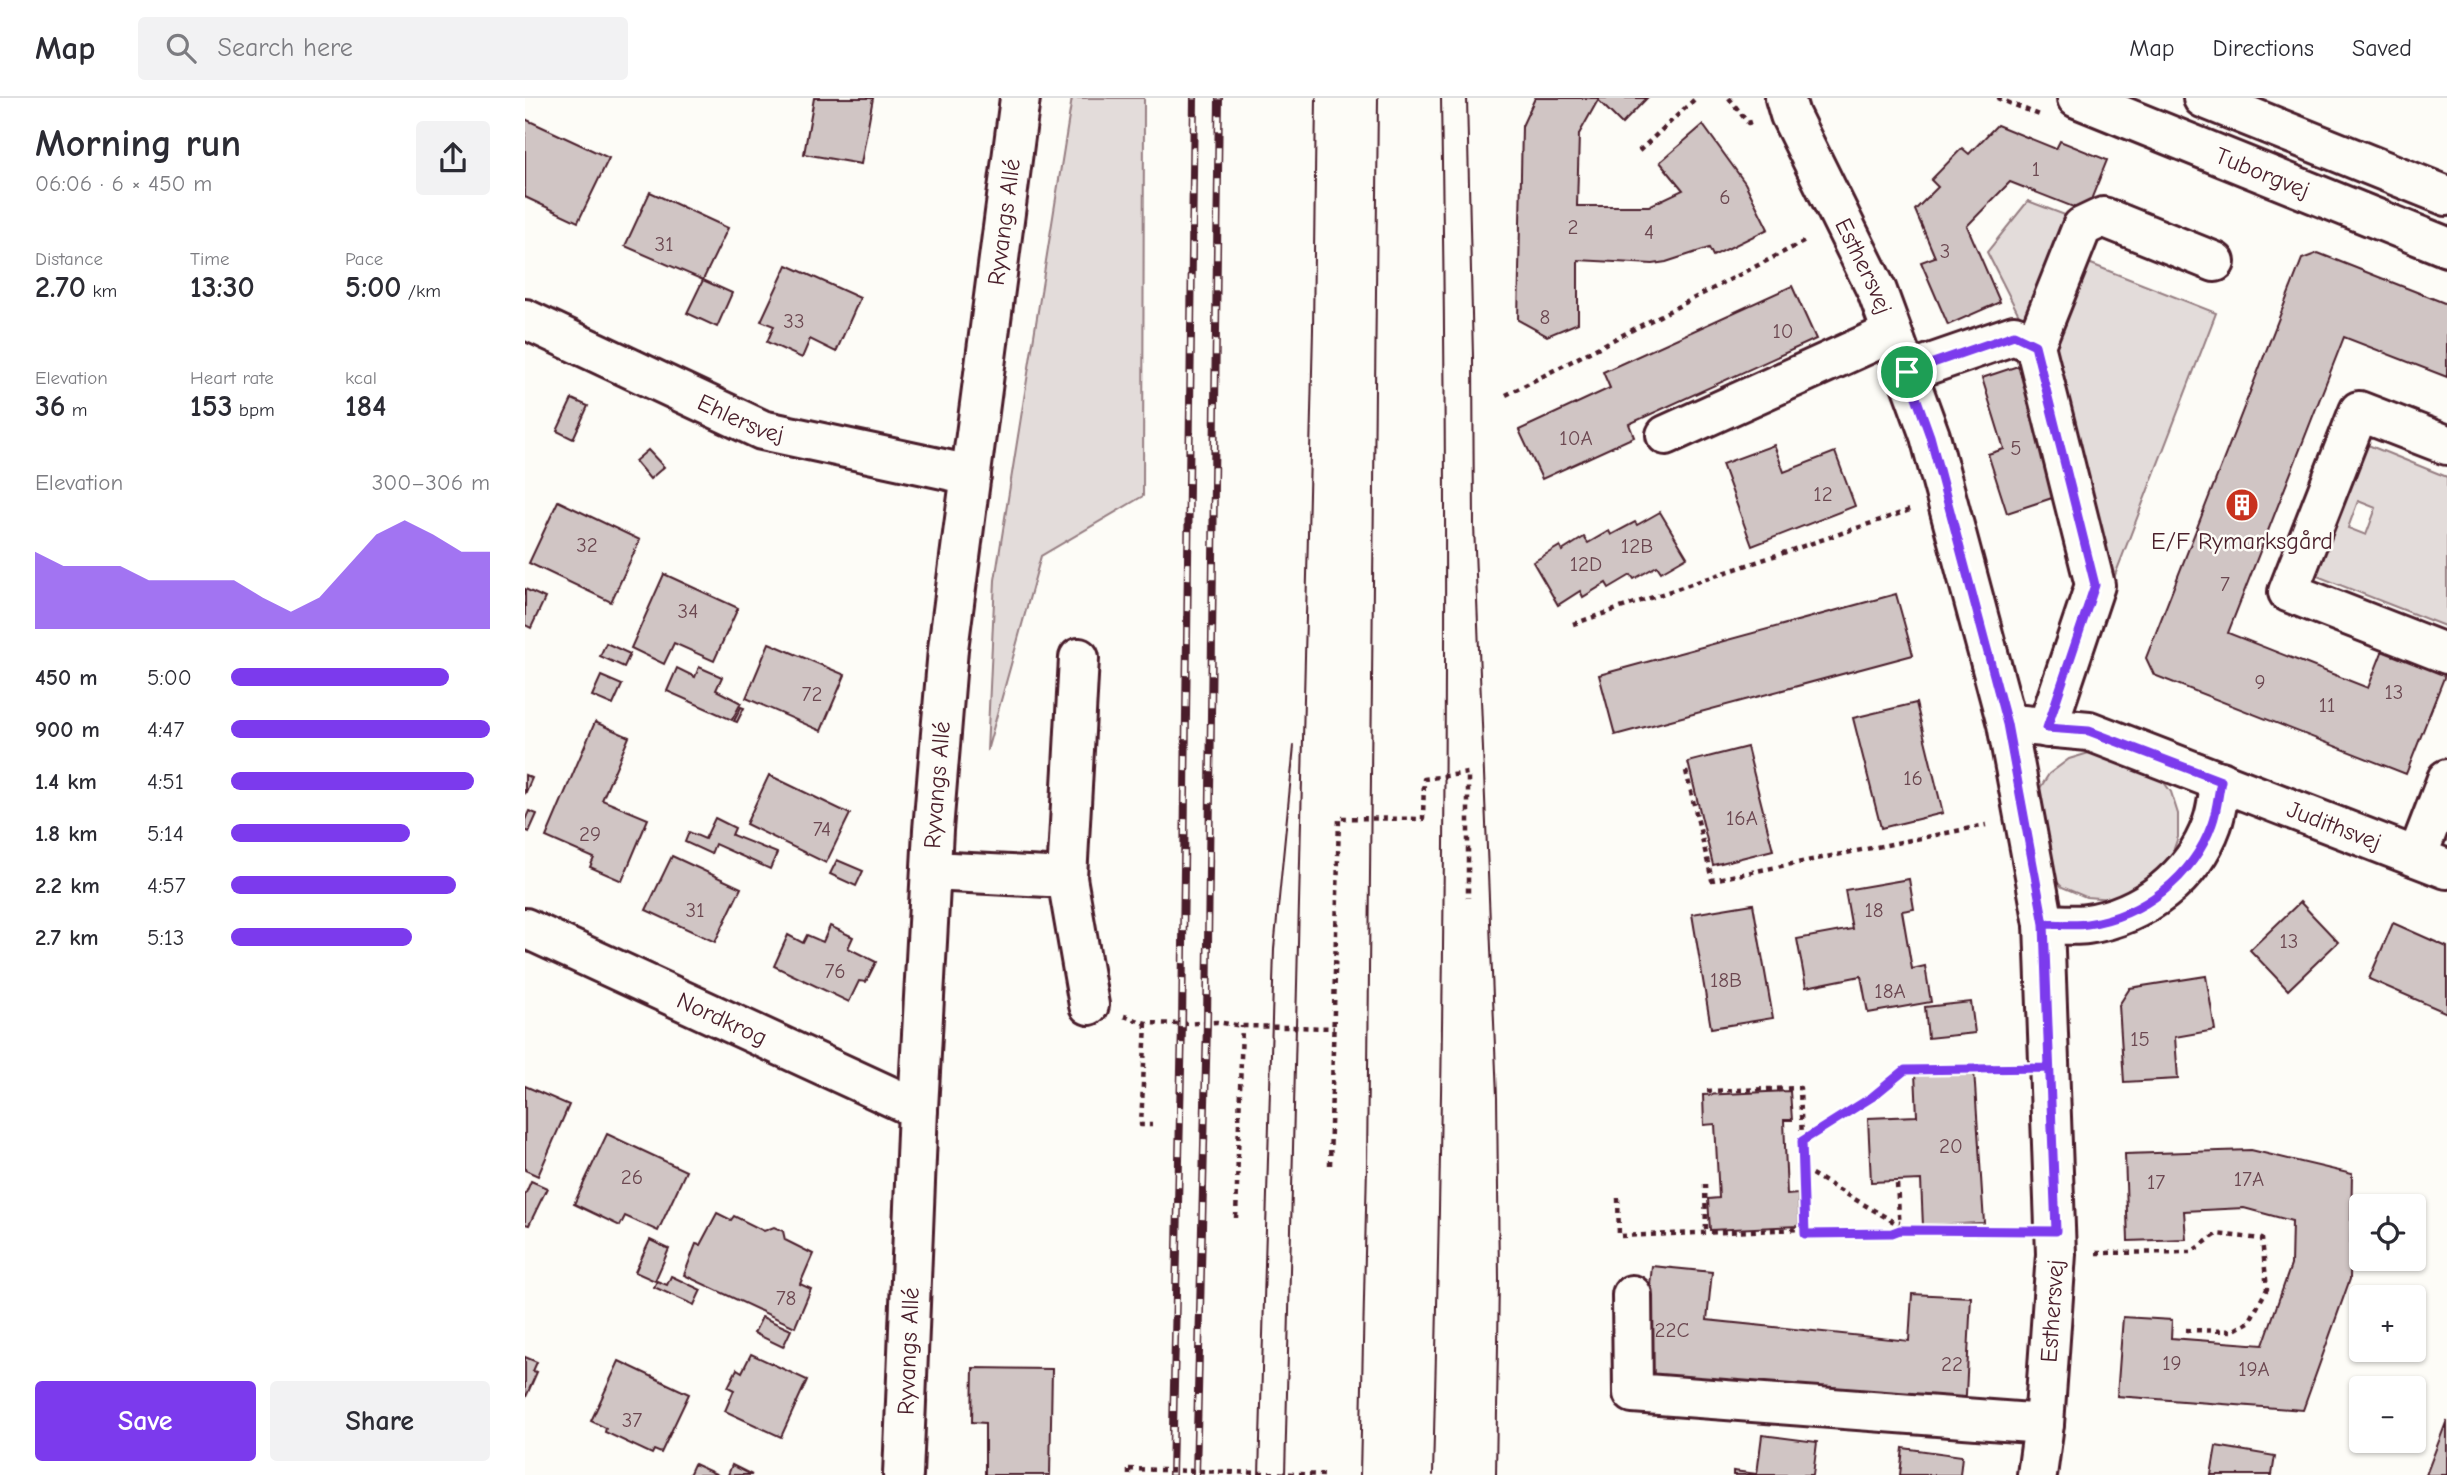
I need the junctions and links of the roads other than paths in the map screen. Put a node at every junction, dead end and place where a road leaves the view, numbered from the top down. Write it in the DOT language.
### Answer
graph roads {
  1 [pos="1020,98"];
  2 [pos="1785,98"];
  3 [pos="2077,98"];
  4 [pos="2203,98"];
  5 [pos="2447,195"];
  6 [pos="2447,247"];
  7 [pos="2215,262"];
  8 [pos="525,319"];
  9 [pos="1892,333"];
  10 [pos="2035,345"];
  11 [pos="1907,372"];
  12 [pos="1666,435"];
  13 [pos="2447,445"];
  14 [pos="971,475"];
  15 [pos="2447,654"];
  16 [pos="1079,657"];
  17 [pos="2007,724"];
  18 [pos="2047,728"];
  19 [pos="2447,779"];
  20 [pos="2221,781"];
  21 [pos="2432,863"];
  22 [pos="931,872"];
  23 [pos="1067,877"];
  24 [pos="2044,924"];
  25 [pos="525,928"];
  26 [pos="1090,1005"];
  27 [pos="918,1109"];
  28 [pos="1632,1295"];
  29 [pos="2044,1424"];
  30 [pos="903,1475"];
  31 [pos="2037,1475"];
  1 -- 14 [label="street, Ryvangs Allé"];
  2 -- 9 [label="street, Esthersvej"];
  3 -- 6 [label="street, Tuborgvej"];
  4 -- 5 [label="street, Tuborgvej"];
  7 -- 10 [label="street"];
  8 -- 14 [label="street, Ehlersvej"];
  9 -- 11 [label="street, Esthersvej"];
  9 -- 12 [label="street"];
  10 -- 11 [label="street"];
  10 -- 18 [label="street"];
  11 -- 17 [label="street, Esthersvej"];
  13 -- 15 [label="street"];
  14 -- 22 [label="street, Ryvangs Allé"];
  16 -- 23 [label="street"];
  17 -- 18 [label="street, Judithsvej"];
  17 -- 24 [label="street, Esthersvej"];
  18 -- 20 [label="street, Judithsvej"];
  19 -- 21 [label="street"];
  20 -- 21 [label="street, Judithsvej"];
  20 -- 24 [label="street"];
  22 -- 23 [label="street"];
  22 -- 27 [label="street, Ryvangs Allé"];
  23 -- 26 [label="street"];
  24 -- 29 [label="street, Esthersvej"];
  25 -- 27 [label="street, Nordkrog"];
  27 -- 30 [label="street, Ryvangs Allé"];
  28 -- 29 [label="street"];
  29 -- 31 [label="street, Esthersvej"];
}
